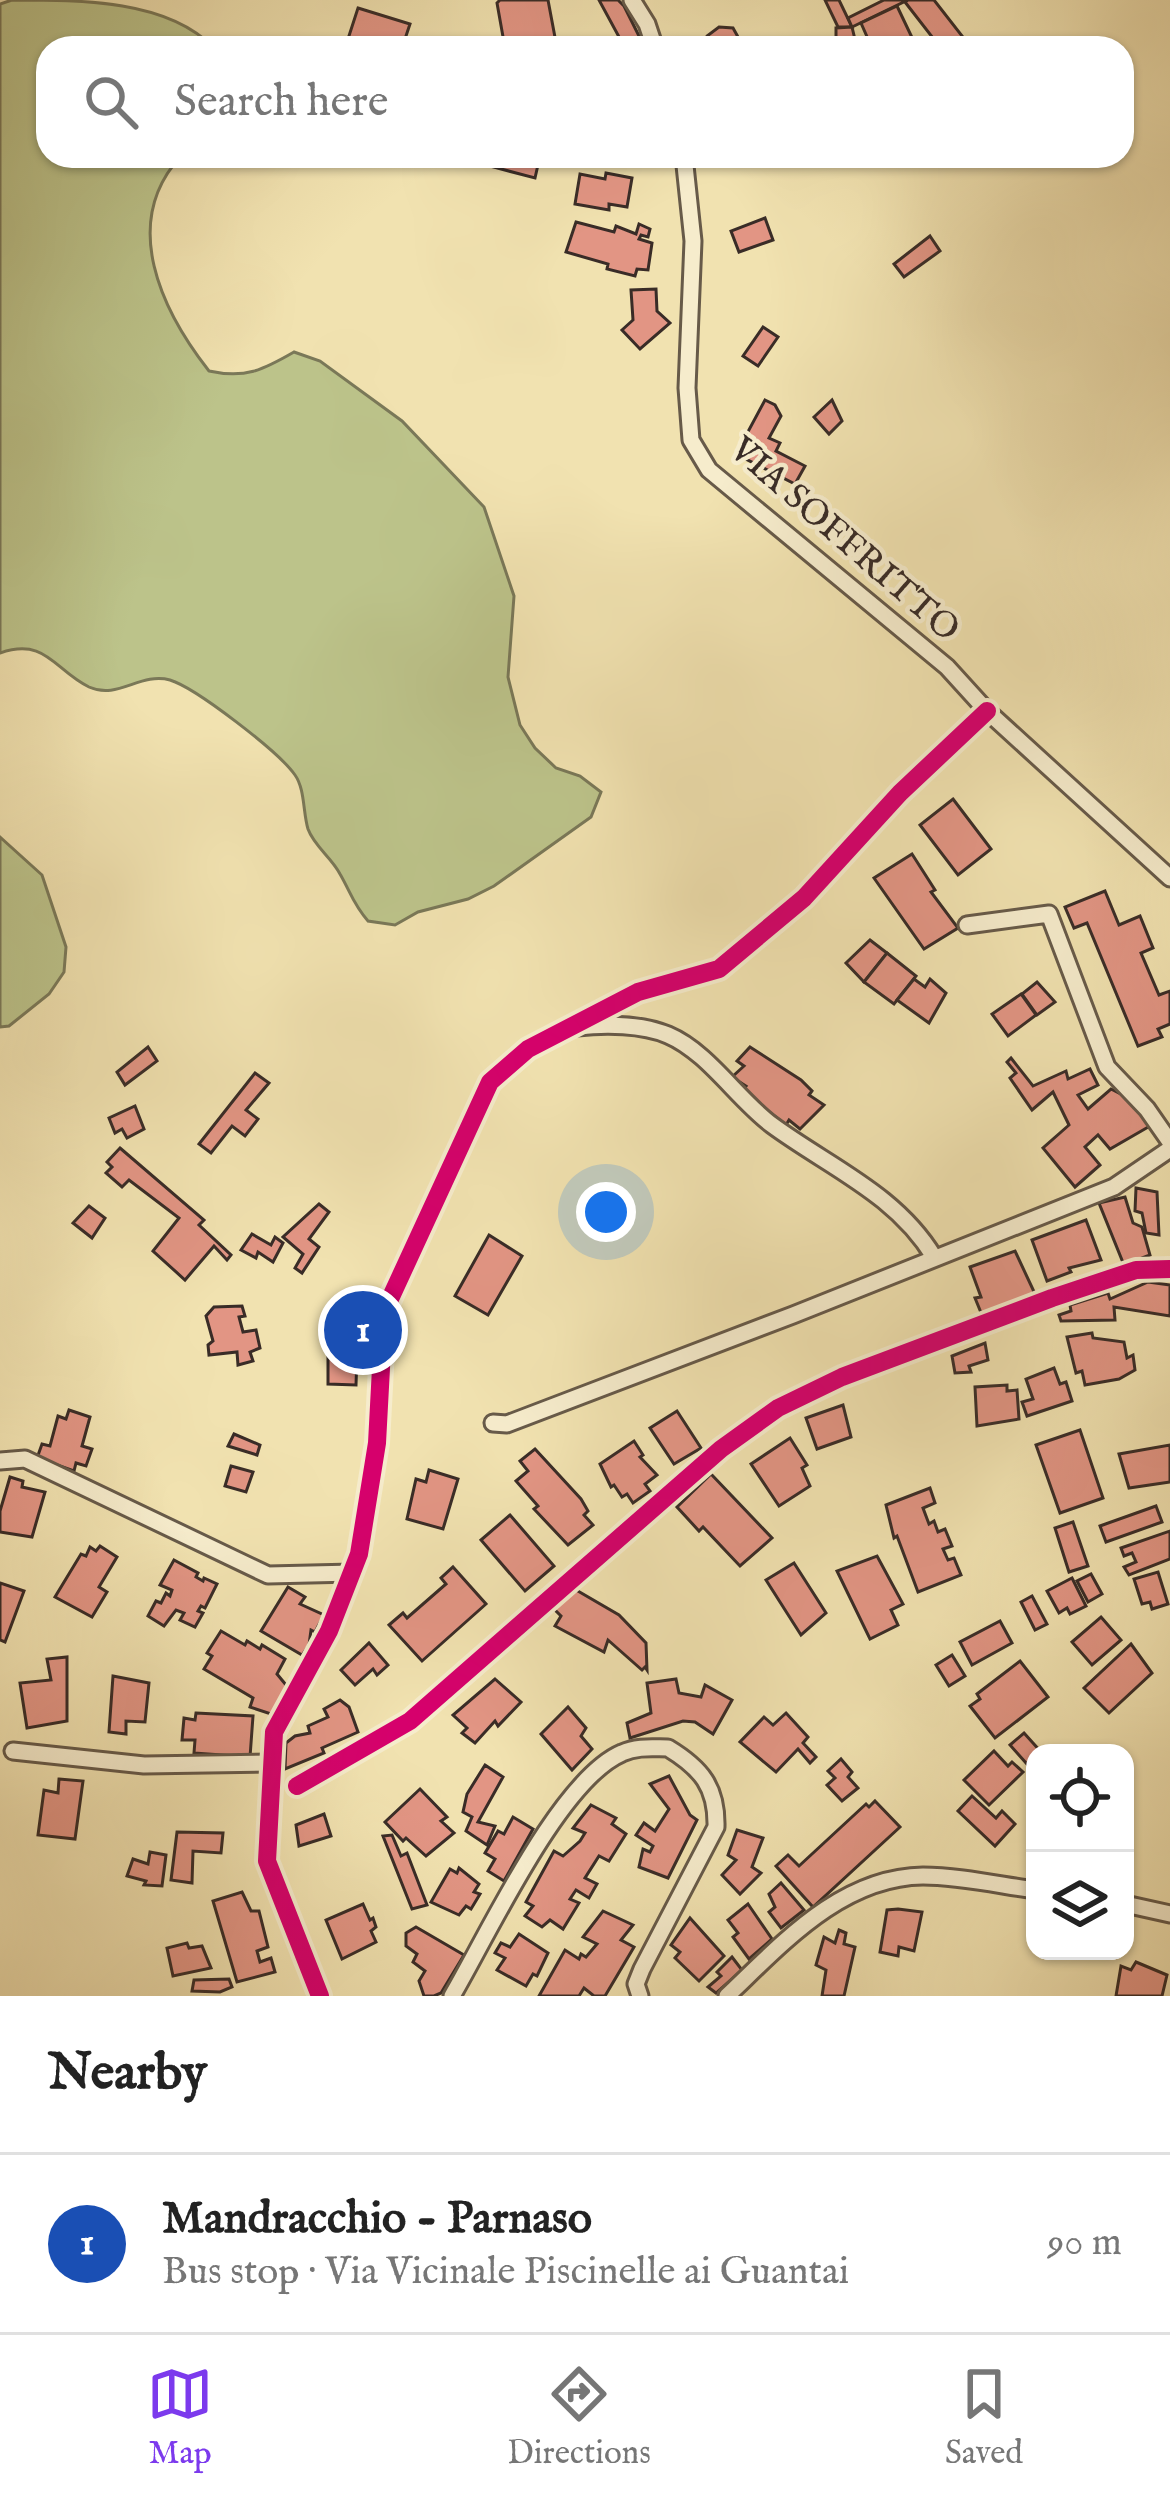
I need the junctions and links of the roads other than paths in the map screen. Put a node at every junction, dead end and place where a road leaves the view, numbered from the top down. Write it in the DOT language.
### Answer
graph roads {
  1 [pos="632,0"];
  2 [pos="650,36"];
  3 [pos="685,168"];
  4 [pos="987,711"];
  5 [pos="1170,878"];
  6 [pos="968,925"];
  7 [pos="566,1029"];
  8 [pos="1170,1146"];
  9 [pos="934,1257"];
  10 [pos="1170,1269"];
  11 [pos="493,1424"];
  12 [pos="0,1461"];
  13 [pos="353,1573"];
  14 [pos="13,1751"];
  15 [pos="274,1763"];
  16 [pos="298,1786"];
  17 [pos="1026,1889"];
  18 [pos="1134,1906"];
  19 [pos="1170,1914"];
  20 [pos="320,1996"];
  21 [pos="452,1996"];
  22 [pos="640,1996"];
  23 [pos="727,1996"];
  1 -- 2 [label="street"];
  3 -- 4 [label="street, VIA SOFFRITTO"];
  4 -- 5 [label="street, VIA SOFFRITTO"];
  4 -- 7 [label="street"];
  6 -- 8 [label="street"];
  7 -- 9 [label="street"];
  7 -- 13 [label="street"];
  8 -- 9 [label="street"];
  9 -- 11 [label="street"];
  10 -- 16 [label="street"];
  12 -- 13 [label="street"];
  13 -- 15 [label="street"];
  14 -- 15 [label="street"];
  15 -- 20 [label="street"];
  17 -- 23 [label="street"];
  18 -- 19 [label="street"];
  21 -- 22 [label="street"];
}
